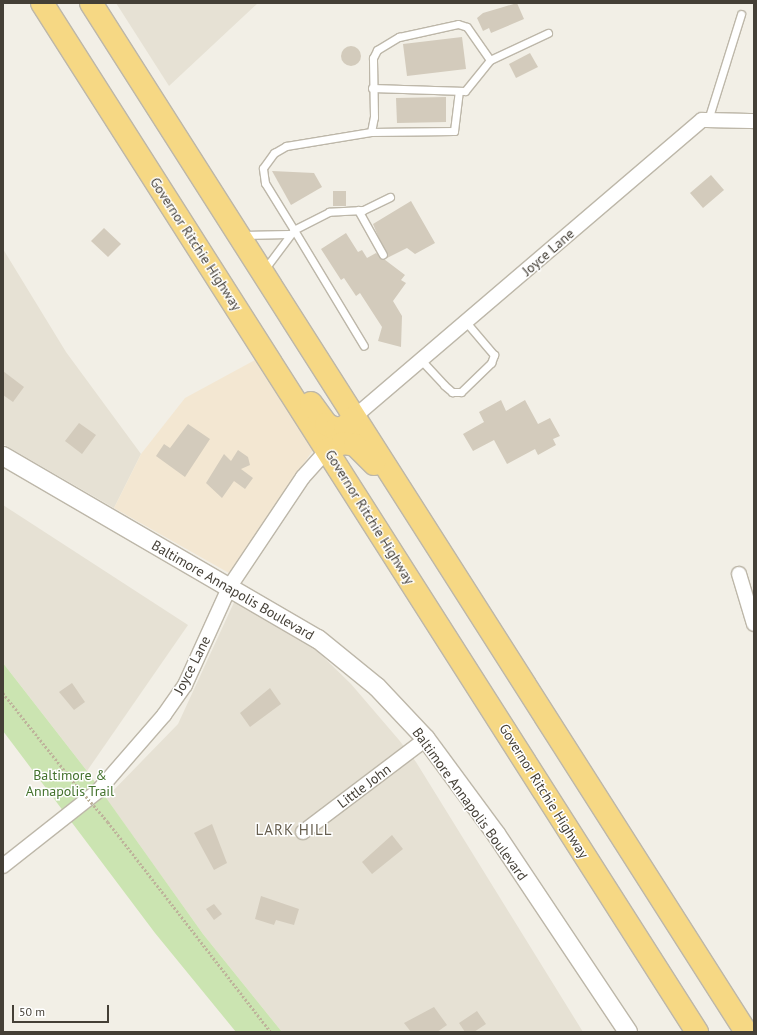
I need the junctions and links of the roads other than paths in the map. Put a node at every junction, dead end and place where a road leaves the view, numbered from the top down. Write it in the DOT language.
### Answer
graph roads {
  1 [pos="42,3"];
  2 [pos="91,3"];
  3 [pos="741,14"];
  4 [pos="548,33"];
  5 [pos="490,60"];
  6 [pos="372,88"];
  7 [pos="459,92"];
  8 [pos="708,120"];
  9 [pos="754,121"];
  10 [pos="371,132"];
  11 [pos="390,197"];
  12 [pos="358,210"];
  13 [pos="292,232"];
  14 [pos="239,235"];
  15 [pos="383,255"];
  16 [pos="262,272"];
  17 [pos="466,322"];
  18 [pos="259,344"];
  19 [pos="364,346"];
  20 [pos="421,360"];
  21 [pos="353,418"];
  22 [pos="327,450"];
  23 [pos="3,456"];
  24 [pos="401,490"];
  25 [pos="739,574"];
  26 [pos="230,586"];
  27 [pos="754,624"];
  28 [pos="426,739"];
  29 [pos="303,832"];
  30 [pos="3,866"];
  31 [pos="628,1032"];
  32 [pos="697,1032"];
  33 [pos="746,1032"];
  1 -- 18 [label="highway, Governor Ritchie Highway"];
  2 -- 14 [label="highway"];
  3 -- 8 [label="lane"];
  4 -- 5 [label="lane"];
  5 -- 6 [label="lane"];
  5 -- 7 [label="lane"];
  6 -- 7 [label="lane"];
  6 -- 10 [label="lane"];
  7 -- 10 [label="lane"];
  8 -- 9 [label="street, Joyce Lane"];
  8 -- 17 [label="street, Joyce Lane"];
  10 -- 13 [label="lane"];
  11 -- 12 [label="lane"];
  12 -- 13 [label="lane"];
  12 -- 15 [label="lane"];
  13 -- 14 [label="lane"];
  13 -- 16 [label="lane"];
  13 -- 19 [label="lane"];
  14 -- 16 [label="highway"];
  16 -- 21 [label="highway"];
  17 -- 20 [label="street, Joyce Lane"];
  17 -- 20 [label="lane"];
  18 -- 21 [label="highway"];
  18 -- 22 [label="highway, Governor Ritchie Highway"];
  20 -- 21 [label="street, Joyce Lane"];
  21 -- 24 [label="highway"];
  22 -- 24 [label="highway"];
  22 -- 26 [label="street, Joyce Lane"];
  22 -- 32 [label="highway, Governor Ritchie Highway"];
  23 -- 26 [label="street, Baltimore Annapolis Boulevard"];
  24 -- 33 [label="highway"];
  25 -- 27 [label="street"];
  26 -- 28 [label="street, Baltimore Annapolis Boulevard"];
  26 -- 30 [label="street, Joyce Lane"];
  28 -- 29 [label="street, Little John"];
  28 -- 31 [label="street, Baltimore Annapolis Boulevard"];
}
